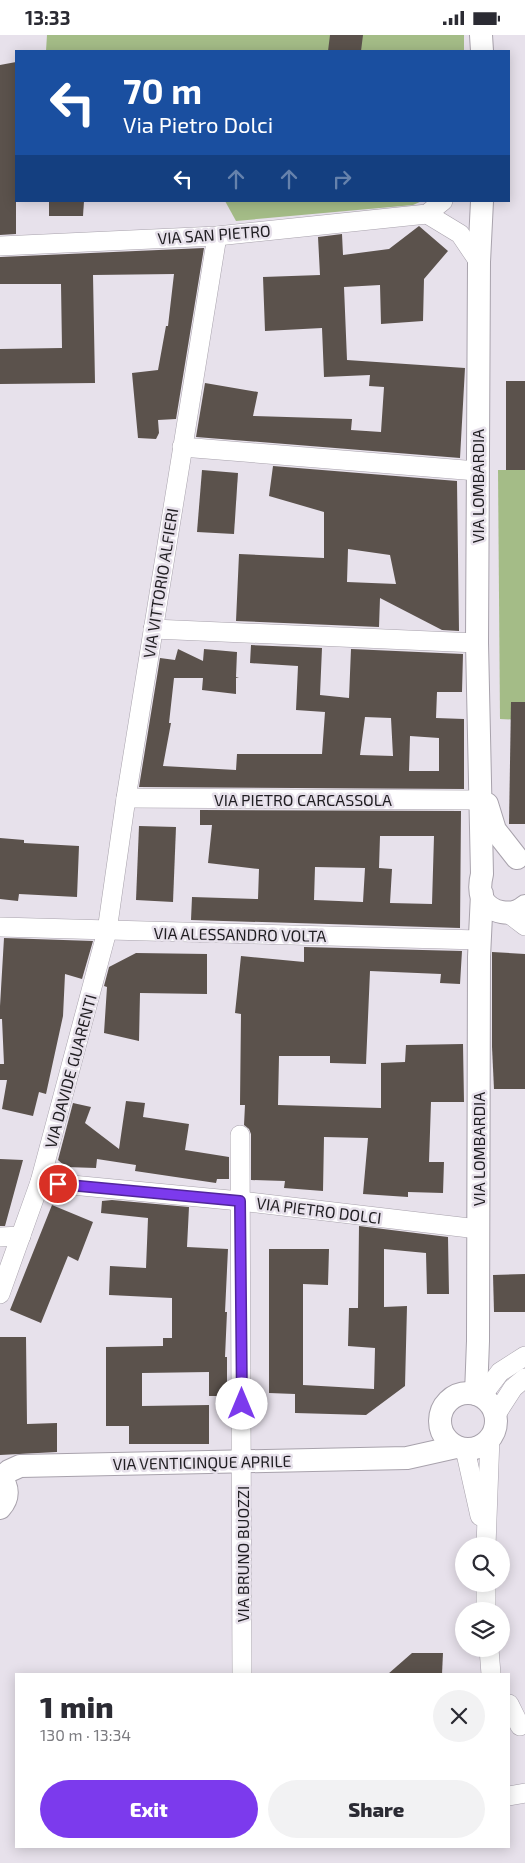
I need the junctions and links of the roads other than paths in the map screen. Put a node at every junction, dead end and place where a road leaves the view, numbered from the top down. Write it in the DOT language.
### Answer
graph roads {
  1 [pos="481,35"];
  2 [pos="482,50"];
  3 [pos="442,202"];
  4 [pos="482,202"];
  5 [pos="427,214"];
  6 [pos="217,236"];
  7 [pos="0,246"];
  8 [pos="479,262"];
  9 [pos="182,447"];
  10 [pos="477,471"];
  11 [pos="153,629"];
  12 [pos="477,643"];
  13 [pos="479,771"];
  14 [pos="126,798"];
  15 [pos="480,800"];
  16 [pos="521,861"];
  17 [pos="482,884"];
  18 [pos="519,915"];
  19 [pos="0,927"];
  20 [pos="107,931"];
  21 [pos="479,948"];
  22 [pos="240,1135"];
  23 [pos="40,1182"];
  24 [pos="240,1201"];
  25 [pos="478,1229"];
  26 [pos="22,1236"];
  27 [pos="0,1237"];
  28 [pos="0,1294"];
  29 [pos="478,1341"];
  30 [pos="525,1356"];
  31 [pos="525,1378"];
  32 [pos="479,1395"];
  33 [pos="451,1399"];
  34 [pos="440,1421"];
  35 [pos="493,1427"];
  36 [pos="461,1448"];
  37 [pos="408,1457"];
  38 [pos="242,1461"];
  39 [pos="1,1478"];
  40 [pos="0,1508"];
  41 [pos="484,1537"];
  42 [pos="486,1537"];
  43 [pos="242,1673"];
  44 [pos="510,1706"];
  45 [pos="518,1726"];
  46 [pos="525,1793"];
  47 [pos="510,1796"];
  1 -- 2 [label="street"];
  3 -- 5 [label="street"];
  4 -- 8 [label="street, VIA LOMBARDIA"];
  5 -- 6 [label="street, VIA SAN PIETRO"];
  5 -- 8 [label="street"];
  6 -- 7 [label="street, VIA SAN PIETRO"];
  6 -- 9 [label="street, VIA VITTORIO ALFIERI"];
  8 -- 10 [label="street, VIA LOMBARDIA"];
  9 -- 10 [label="street"];
  9 -- 11 [label="street, VIA VITTORIO ALFIERI"];
  10 -- 12 [label="street, VIA LOMBARDIA"];
  11 -- 12 [label="street"];
  11 -- 14 [label="street, VIA VITTORIO ALFIERI"];
  12 -- 13 [label="street, VIA LOMBARDIA"];
  13 -- 15 [label="street, VIA LOMBARDIA"];
  13 -- 16 [label="street, VIA LOMBARDIA"];
  14 -- 15 [label="street, VIA PIETRO CARCASSOLA"];
  14 -- 20 [label="street, VIA VITTORIO ALFIERI"];
  15 -- 17 [label="street, VIA LOMBARDIA"];
  16 -- 17 [label="street, VIA LOMBARDIA"];
  17 -- 18 [label="street"];
  17 -- 21 [label="street, VIA LOMBARDIA"];
  18 -- 21 [label="street"];
  19 -- 20 [label="street, VIA ALESSANDRO VOLTA"];
  20 -- 21 [label="street, VIA ALESSANDRO VOLTA"];
  20 -- 23 [label="street, VIA DAVIDE GUARENTI"];
  21 -- 25 [label="street, VIA LOMBARDIA"];
  22 -- 24 [label="street, VIA BRUNO BUOZZI"];
  23 -- 24 [label="street, VIA PIETRO DOLCI"];
  23 -- 26 [label="street, VIA DAVIDE GUARENTI"];
  24 -- 25 [label="street, VIA PIETRO DOLCI"];
  24 -- 38 [label="street, VIA BRUNO BUOZZI"];
  25 -- 29 [label="street, VIA LOMBARDIA"];
  26 -- 27 [label="street"];
  26 -- 28 [label="street, VIA DAVIDE GUARENTI"];
  29 -- 32 [label="street, VIA LOMBARDIA"];
  29 -- 33 [label="street, VIA LOMBARDIA"];
  30 -- 32 [label="street"];
  31 -- 35 [label="street"];
  32 -- 33 [label="street"];
  32 -- 35 [label="street"];
  33 -- 34 [label="street"];
  34 -- 36 [label="street"];
  34 -- 37 [label="street"];
  35 -- 36 [label="street"];
  35 -- 42 [label="street"];
  36 -- 37 [label="street, VIA VENTICINQUE APRILE"];
  36 -- 41 [label="street"];
  37 -- 38 [label="street, VIA VENTICINQUE APRILE"];
  38 -- 39 [label="street, VIA VENTICINQUE APRILE"];
  38 -- 43 [label="street, VIA BRUNO BUOZZI"];
  39 -- 40 [label="street"];
  44 -- 45 [label="street"];
  46 -- 47 [label="street"];
}
